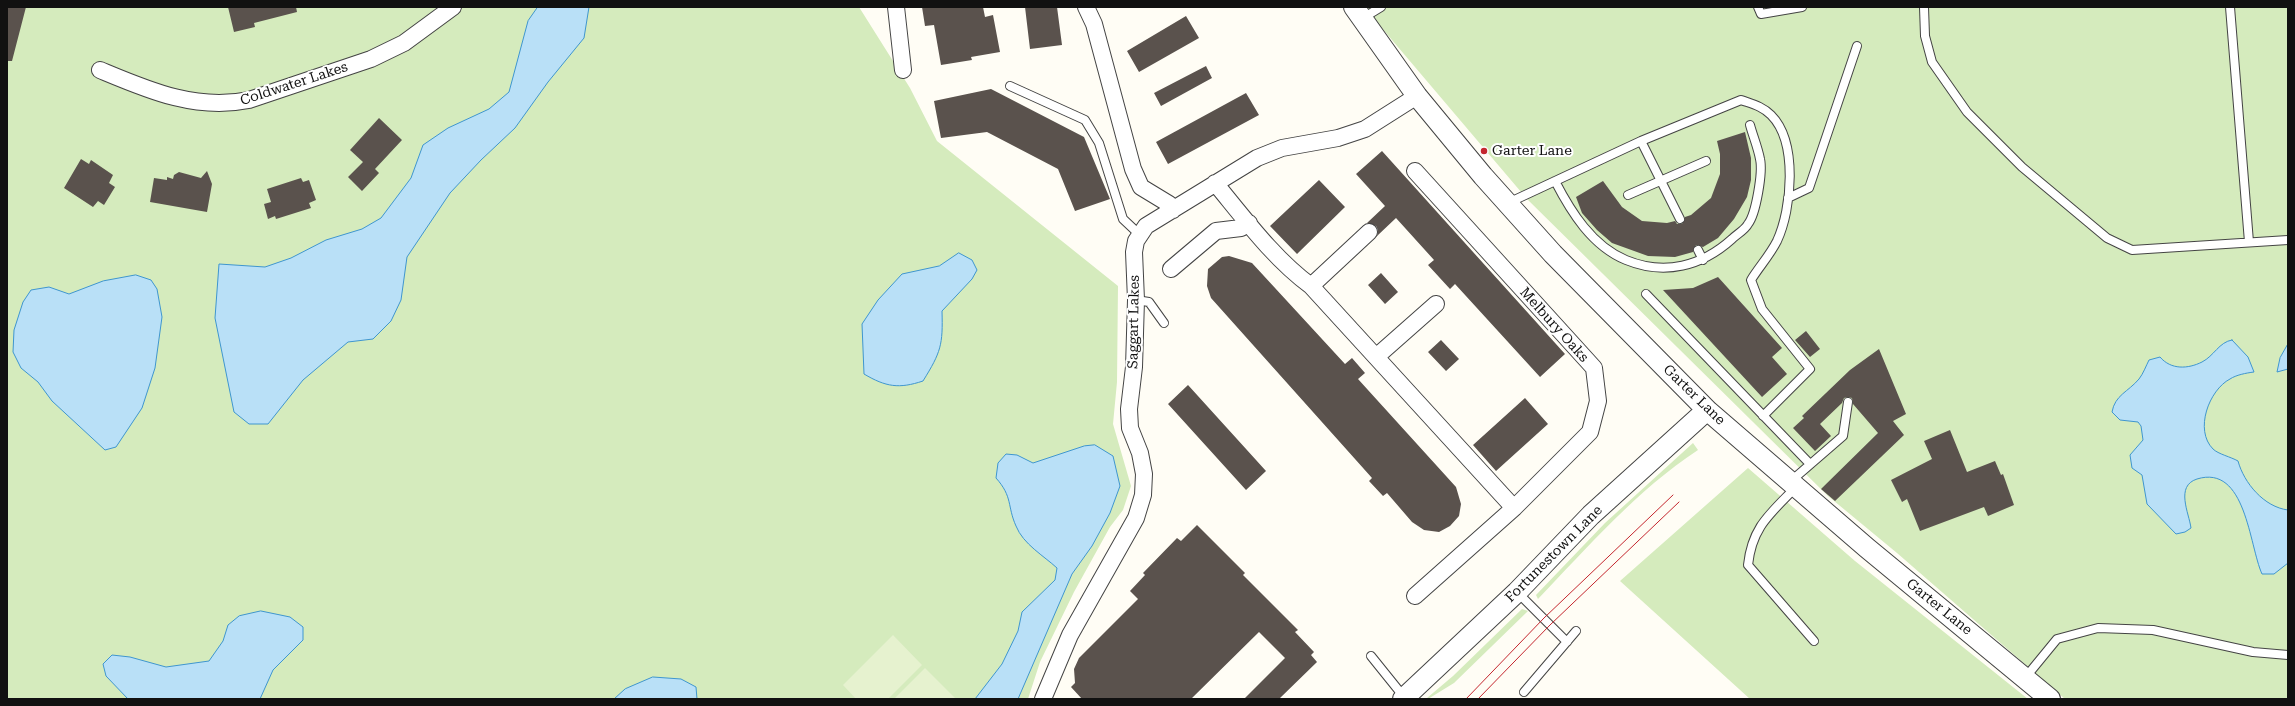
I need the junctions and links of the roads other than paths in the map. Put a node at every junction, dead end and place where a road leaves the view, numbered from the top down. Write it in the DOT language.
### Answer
graph roads {
  1 [pos="453,7"];
  2 [pos="896,7"];
  3 [pos="1086,7"];
  4 [pos="1381,7"];
  5 [pos="1758,7"];
  6 [pos="1802,7"];
  7 [pos="1924,7"];
  8 [pos="2230,7"];
  9 [pos="1358,13"];
  10 [pos="1857,46"];
  11 [pos="100,70"];
  12 [pos="903,70"];
  13 [pos="1010,86"];
  14 [pos="1417,96"];
  15 [pos="1750,124"];
  16 [pos="1641,142"];
  17 [pos="1706,161"];
  18 [pos="1415,171"];
  19 [pos="1660,180"];
  20 [pos="1555,181"];
  21 [pos="1215,183"];
  22 [pos="1628,195"];
  23 [pos="1788,198"];
  24 [pos="1507,203"];
  25 [pos="1173,210"];
  26 [pos="1680,219"];
  27 [pos="1249,223"];
  28 [pos="1369,232"];
  29 [pos="1140,235"];
  30 [pos="2288,240"];
  31 [pos="2249,242"];
  32 [pos="1698,250"];
  33 [pos="1703,260"];
  34 [pos="1171,269"];
  35 [pos="1311,286"];
  36 [pos="1646,294"];
  37 [pos="1136,300"];
  38 [pos="1436,304"];
  39 [pos="1164,323"];
  40 [pos="1376,357"];
  41 [pos="1848,402"];
  42 [pos="1707,410"];
  43 [pos="1762,416"];
  44 [pos="1810,464"];
  45 [pos="1793,485"];
  46 [pos="1514,508"];
  47 [pos="1517,592"];
  48 [pos="1415,596"];
  49 [pos="1576,631"];
  50 [pos="1814,641"];
  51 [pos="1567,642"];
  52 [pos="2288,655"];
  53 [pos="1371,656"];
  54 [pos="2025,678"];
  55 [pos="1524,692"];
  56 [pos="1404,698"];
  57 [pos="1043,699"];
  58 [pos="2050,699"];
  1 -- 11 [label="street, Coldwater Lakes"];
  2 -- 12 [label="street"];
  3 -- 25 [label="street"];
  4 -- 9 [label="lane"];
  5 -- 6 [label="lane"];
  7 -- 31 [label="lane"];
  8 -- 31 [label="lane"];
  9 -- 14 [label="street, Garter Lane"];
  10 -- 23 [label="lane"];
  13 -- 29 [label="lane"];
  14 -- 21 [label="street, Saggart Lakes"];
  14 -- 24 [label="street, Garter Lane"];
  15 -- 33 [label="lane"];
  16 -- 19 [label="lane"];
  16 -- 20 [label="lane"];
  16 -- 23 [label="lane"];
  17 -- 19 [label="lane"];
  18 -- 46 [label="street, Melbury Oaks"];
  19 -- 22 [label="lane"];
  19 -- 26 [label="lane"];
  20 -- 24 [label="lane"];
  20 -- 33 [label="lane"];
  21 -- 25 [label="street, Saggart Lakes"];
  21 -- 27 [label="street"];
  23 -- 43 [label="lane"];
  24 -- 42 [label="street, Garter Lane"];
  25 -- 29 [label="street, Saggart Lakes"];
  27 -- 34 [label="street"];
  27 -- 35 [label="street"];
  28 -- 35 [label="street"];
  29 -- 37 [label="street, Saggart Lakes"];
  30 -- 31 [label="lane"];
  32 -- 33 [label="lane"];
  35 -- 40 [label="street"];
  36 -- 43 [label="lane"];
  37 -- 39 [label="lane"];
  37 -- 57 [label="street, Saggart Lakes"];
  38 -- 40 [label="street"];
  40 -- 46 [label="street"];
  41 -- 44 [label="lane"];
  42 -- 45 [label="street, Garter Lane"];
  42 -- 47 [label="street, Fortunestown Lane"];
  43 -- 44 [label="lane"];
  44 -- 45 [label="lane"];
  45 -- 50 [label="lane"];
  45 -- 54 [label="street, Garter Lane"];
  46 -- 48 [label="street, Melbury Oaks"];
  47 -- 51 [label="lane"];
  47 -- 56 [label="street, Fortunestown Lane"];
  49 -- 51 [label="lane"];
  51 -- 55 [label="lane"];
  52 -- 54 [label="lane"];
  53 -- 56 [label="lane"];
  54 -- 58 [label="street, Garter Lane"];
}
